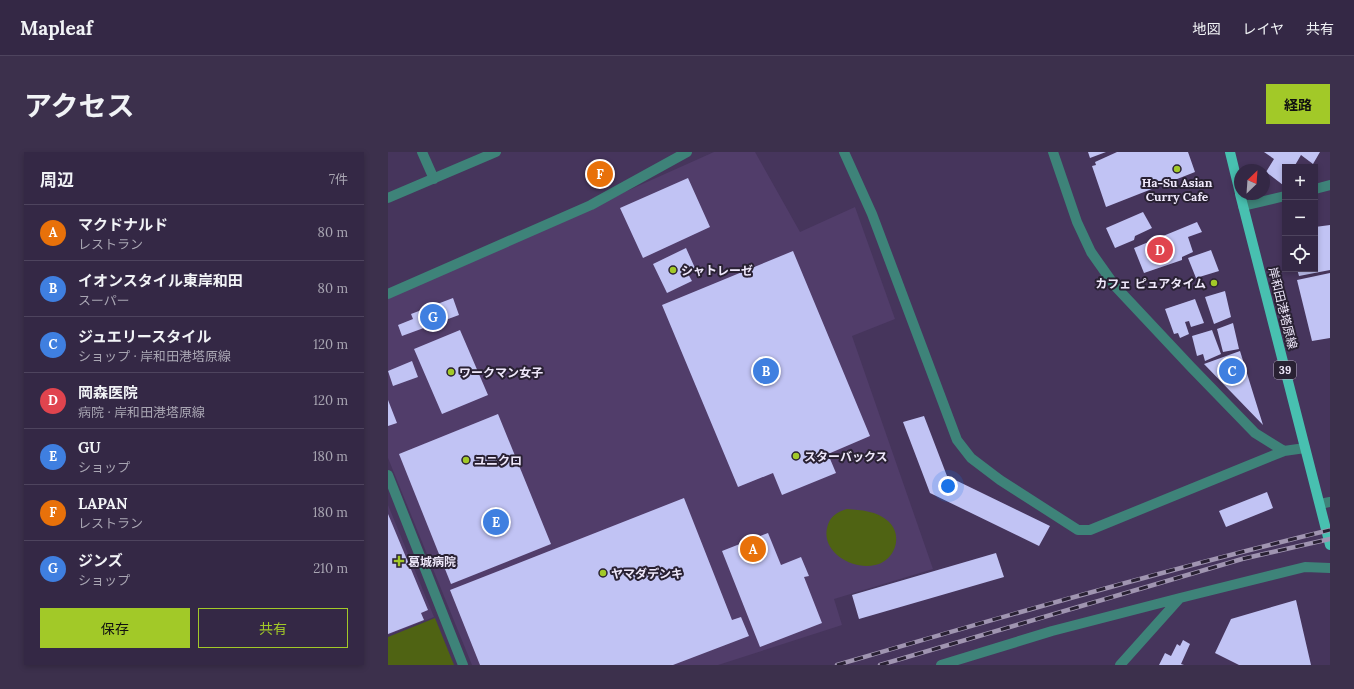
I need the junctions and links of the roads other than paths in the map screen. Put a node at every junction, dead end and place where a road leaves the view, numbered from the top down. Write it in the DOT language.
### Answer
graph roads {
  1 [pos="422,152"];
  2 [pos="496,152"];
  3 [pos="687,152"];
  4 [pos="844,152"];
  5 [pos="1053,152"];
  6 [pos="1230,152"];
  7 [pos="1234,168"];
  8 [pos="434,179"];
  9 [pos="1330,185"];
  10 [pos="1318,188"];
  11 [pos="1282,197"];
  12 [pos="388,198"];
  13 [pos="1242,200"];
  14 [pos="1243,206"];
  15 [pos="388,294"];
  16 [pos="1305,448"];
  17 [pos="1284,451"];
  18 [pos="388,475"];
  19 [pos="1330,502"];
  20 [pos="1320,504"];
  21 [pos="1330,545"];
  22 [pos="1330,568"];
  23 [pos="1180,598"];
  24 [pos="463,665"];
  25 [pos="941,665"];
  26 [pos="1120,665"];
  1 -- 8 [label="street"];
  2 -- 8 [label="street"];
  3 -- 15 [label="street"];
  4 -- 17 [label="street"];
  5 -- 17 [label="street"];
  6 -- 7 [label="main road, 岸和田港塔原線 / 39"];
  8 -- 12 [label="street"];
  9 -- 10 [label="street"];
  11 -- 14 [label="street"];
  13 -- 14 [label="main road, 岸和田港塔原線 / 39"];
  14 -- 16 [label="main road, 岸和田港塔原線 / 39"];
  16 -- 17 [label="street"];
  16 -- 20 [label="main road, 岸和田港塔原線 / 39"];
  18 -- 24 [label="street"];
  19 -- 20 [label="street"];
  20 -- 21 [label="main road, 岸和田港塔原線 / 39"];
  22 -- 23 [label="street"];
  23 -- 25 [label="street"];
  23 -- 26 [label="street"];
}
